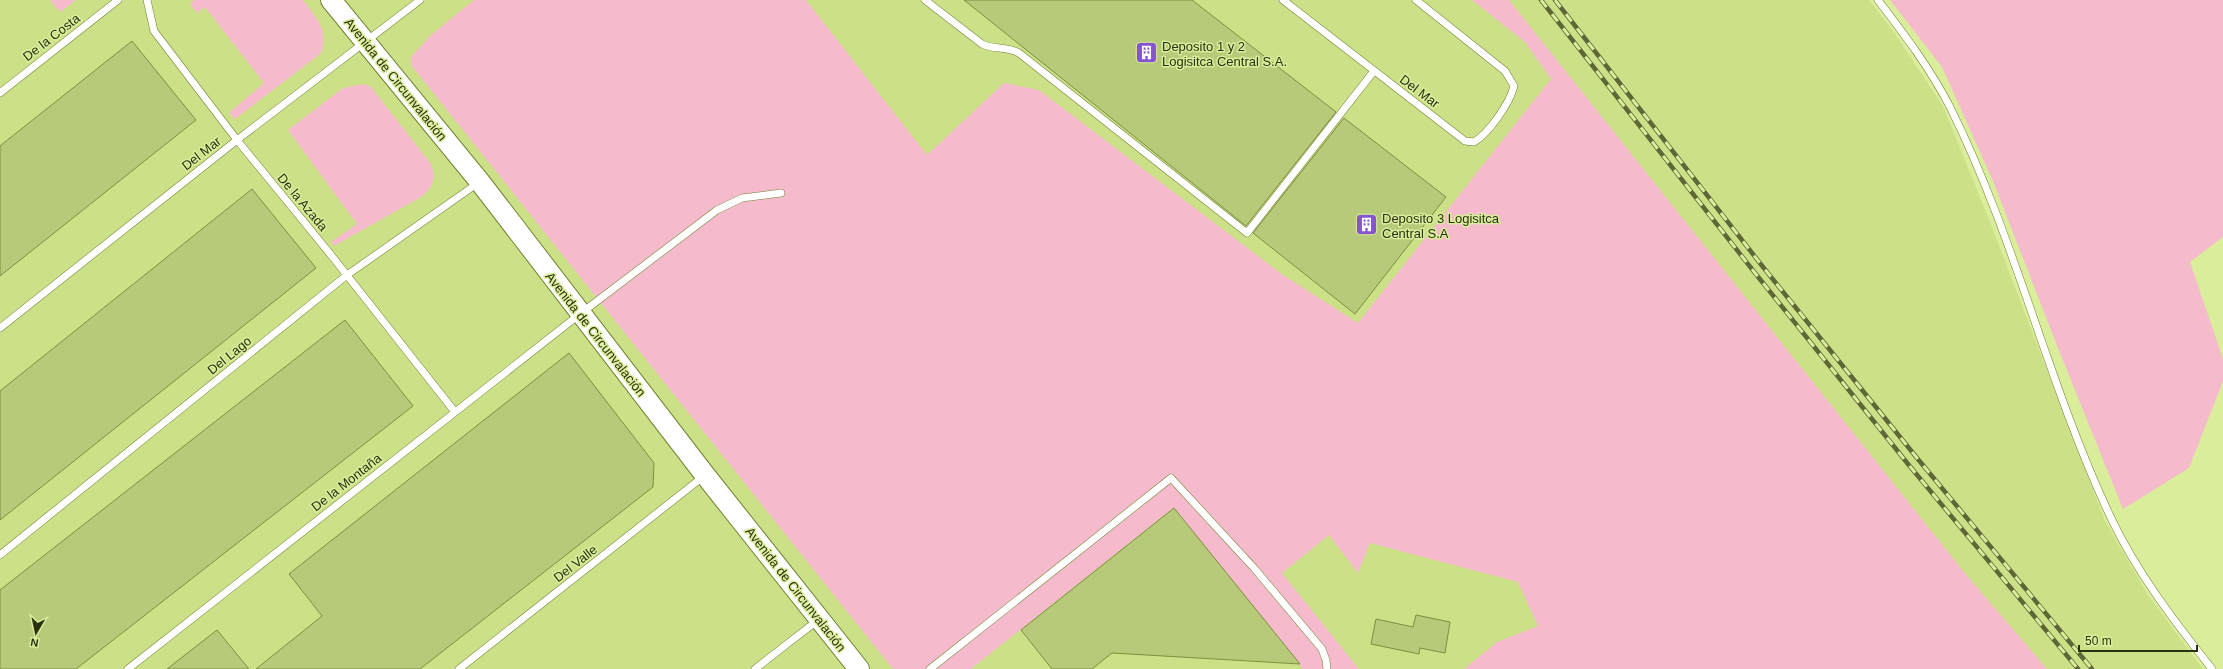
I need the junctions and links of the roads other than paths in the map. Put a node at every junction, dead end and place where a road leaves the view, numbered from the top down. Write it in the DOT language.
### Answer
graph roads {
  1 [pos="118,0"];
  2 [pos="147,0"];
  3 [pos="331,0"];
  4 [pos="420,0"];
  5 [pos="925,0"];
  6 [pos="1283,0"];
  7 [pos="1416,0"];
  8 [pos="1878,0"];
  9 [pos="364,42"];
  10 [pos="1374,71"];
  11 [pos="0,93"];
  12 [pos="237,140"];
  13 [pos="480,182"];
  14 [pos="781,193"];
  15 [pos="347,275"];
  16 [pos="580,314"];
  17 [pos="0,328"];
  18 [pos="455,412"];
  19 [pos="705,475"];
  20 [pos="0,555"];
  21 [pos="819,619"];
  22 [pos="128,669"];
  23 [pos="459,669"];
  24 [pos="755,669"];
  25 [pos="859,669"];
  26 [pos="930,669"];
  27 [pos="1327,669"];
  28 [pos="2212,669"];
  1 -- 11 [label="lane, De la Costa"];
  2 -- 12 [label="lane, De la Azada"];
  3 -- 9 [label="street, Avenida de Circunvalación"];
  4 -- 9 [label="lane, Del Mar"];
  5 -- 10 [label="lane"];
  6 -- 10 [label="lane, Del Mar"];
  7 -- 10 [label="lane, Del Mar"];
  8 -- 28 [label="lane"];
  9 -- 12 [label="lane, Del Mar"];
  9 -- 13 [label="street, Avenida de Circunvalación"];
  12 -- 15 [label="lane, De la Azada"];
  12 -- 17 [label="lane, Del Mar"];
  13 -- 15 [label="lane, Del Lago"];
  13 -- 16 [label="street, Avenida de Circunvalación"];
  14 -- 16 [label="lane, De la Montaña"];
  15 -- 18 [label="lane, De la Azada"];
  15 -- 20 [label="lane, Del Lago"];
  16 -- 18 [label="lane, De la Montaña"];
  16 -- 19 [label="street, Avenida de Circunvalación"];
  18 -- 22 [label="lane, De la Montaña"];
  19 -- 21 [label="street, Avenida de Circunvalación"];
  19 -- 23 [label="lane, Del Valle"];
  21 -- 24 [label="lane"];
  21 -- 25 [label="street, Avenida de Circunvalación"];
  26 -- 27 [label="lane"];
}
